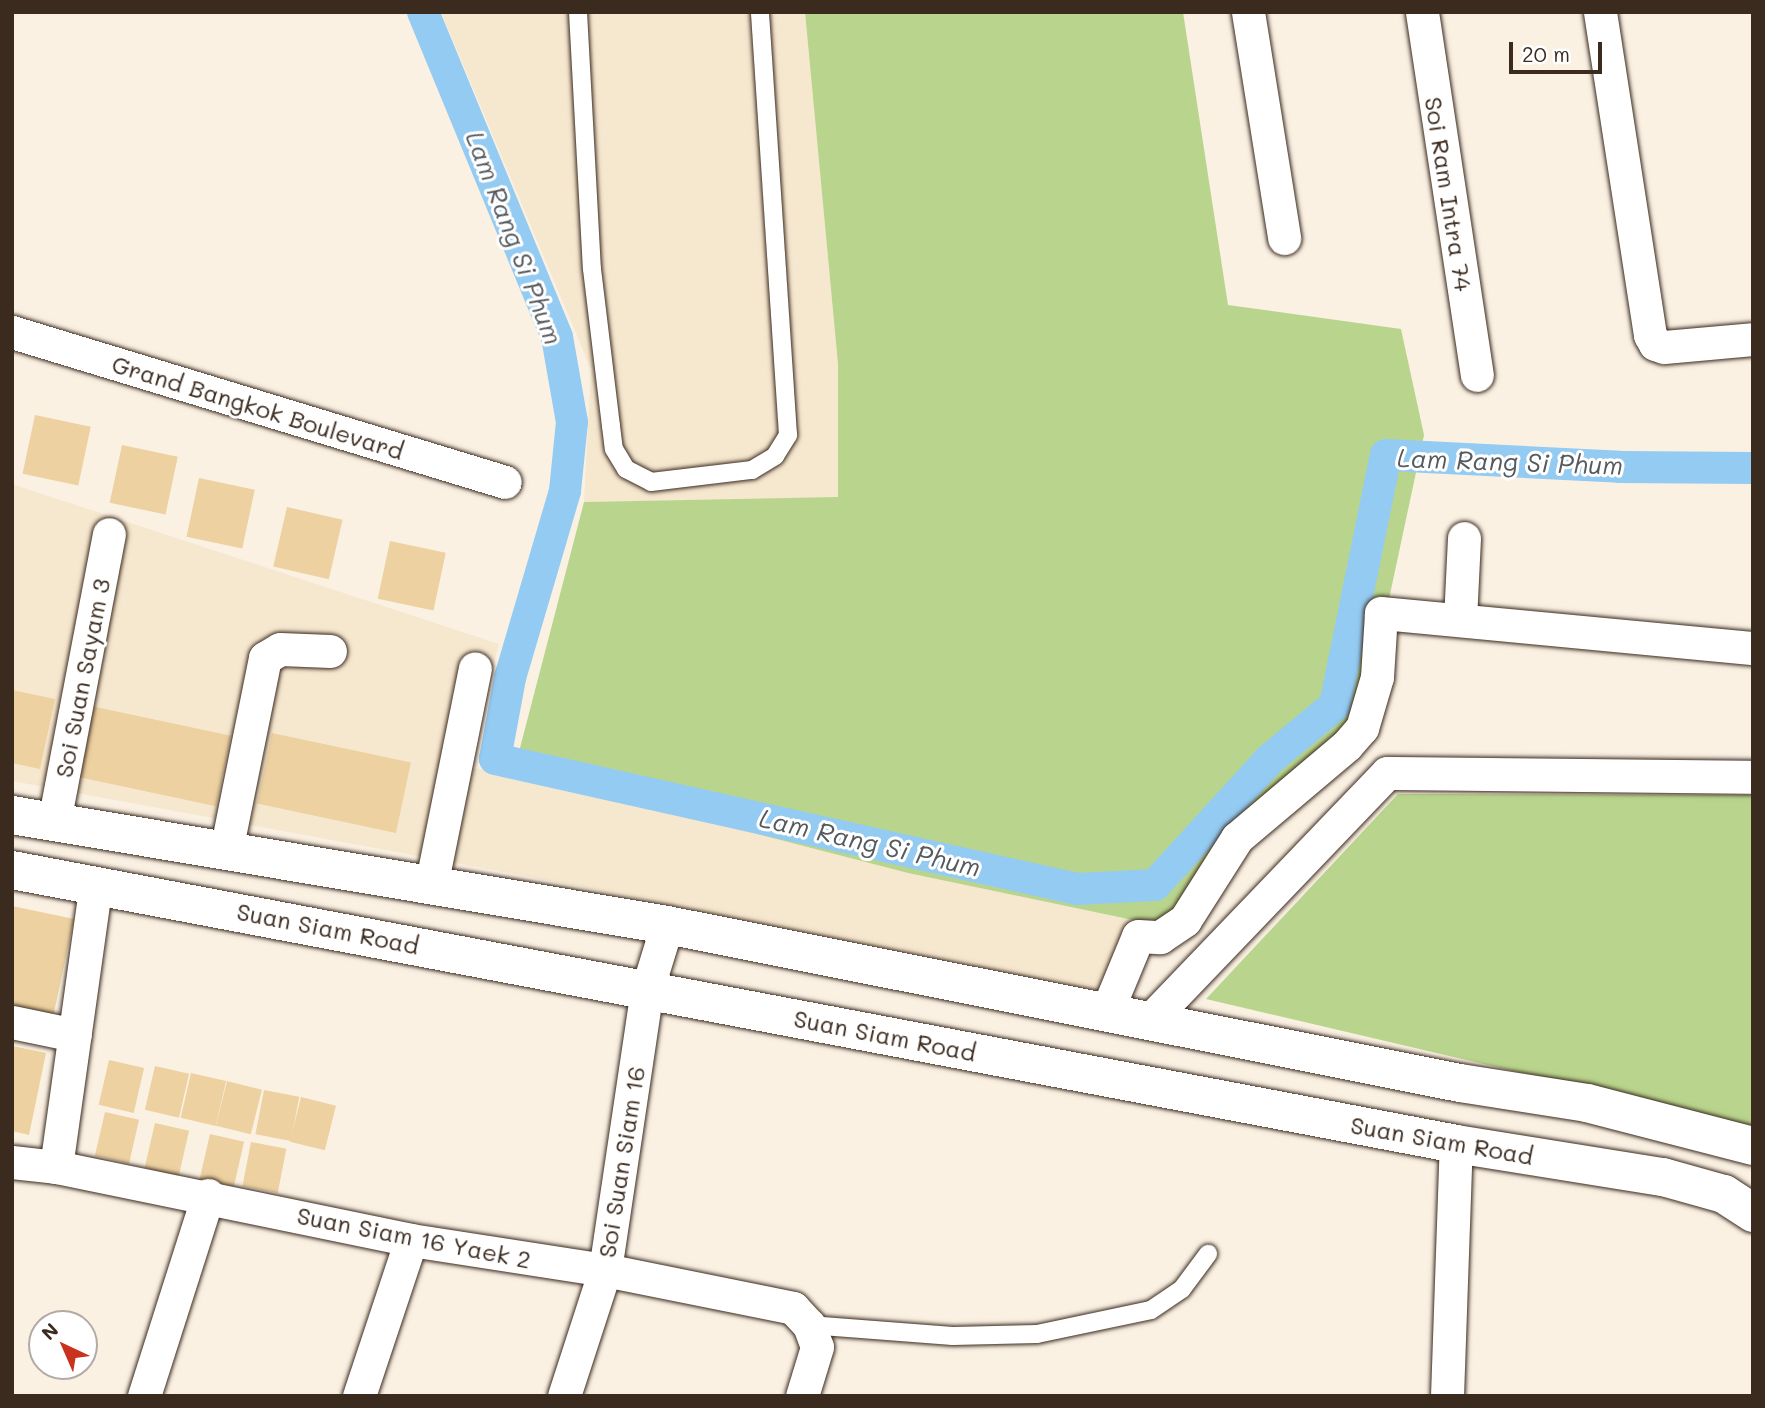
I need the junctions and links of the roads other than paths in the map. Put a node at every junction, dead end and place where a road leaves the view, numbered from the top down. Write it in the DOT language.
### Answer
graph roads {
  1 [pos="578,12"];
  2 [pos="760,12"];
  3 [pos="1248,12"];
  4 [pos="1422,12"];
  5 [pos="1600,12"];
  6 [pos="1284,238"];
  7 [pos="12,332"];
  8 [pos="1753,339"];
  9 [pos="1477,375"];
  10 [pos="505,482"];
  11 [pos="109,534"];
  12 [pos="1464,538"];
  13 [pos="1460,620"];
  14 [pos="1753,648"];
  15 [pos="330,651"];
  16 [pos="475,668"];
  17 [pos="1753,777"];
  18 [pos="12,815"];
  19 [pos="54,822"];
  20 [pos="226,851"];
  21 [pos="12,870"];
  22 [pos="96,884"];
  23 [pos="431,886"];
  24 [pos="667,925"];
  25 [pos="647,990"];
  26 [pos="1107,1011"];
  27 [pos="1151,1020"];
  28 [pos="12,1022"];
  29 [pos="75,1035"];
  30 [pos="1456,1144"];
  31 [pos="1753,1146"];
  32 [pos="12,1162"];
  33 [pos="56,1167"];
  34 [pos="208,1195"];
  35 [pos="1753,1213"];
  36 [pos="411,1240"];
  37 [pos="1208,1254"];
  38 [pos="605,1270"];
  39 [pos="809,1325"];
  40 [pos="144,1396"];
  41 [pos="359,1396"];
  42 [pos="564,1396"];
  43 [pos="802,1396"];
  44 [pos="1447,1396"];
  1 -- 2 [label="lane"];
  3 -- 6 [label="street"];
  4 -- 9 [label="street, Soi Ram Intra 74"];
  5 -- 8 [label="street"];
  7 -- 10 [label="street, Grand Bangkok Boulevard"];
  11 -- 19 [label="street, Soi Suan Sayam 3"];
  12 -- 13 [label="street"];
  13 -- 14 [label="street"];
  13 -- 26 [label="street"];
  15 -- 20 [label="street"];
  16 -- 23 [label="street"];
  17 -- 27 [label="street"];
  18 -- 19 [label="street"];
  19 -- 20 [label="street"];
  20 -- 23 [label="street"];
  21 -- 22 [label="street, Suan Siam Road"];
  22 -- 25 [label="street, Suan Siam Road"];
  22 -- 29 [label="street"];
  23 -- 24 [label="street"];
  24 -- 25 [label="street, Soi Suan Siam 16"];
  24 -- 26 [label="street"];
  25 -- 30 [label="street, Suan Siam Road"];
  25 -- 38 [label="street, Soi Suan Siam 16"];
  26 -- 27 [label="street"];
  27 -- 31 [label="street"];
  28 -- 29 [label="street"];
  29 -- 33 [label="street"];
  30 -- 35 [label="street, Suan Siam Road"];
  30 -- 44 [label="street"];
  32 -- 33 [label="street, Suan Siam 16 Yaek 2"];
  33 -- 34 [label="street, Suan Siam 16 Yaek 2"];
  34 -- 36 [label="street, Suan Siam 16 Yaek 2"];
  34 -- 40 [label="street"];
  36 -- 38 [label="street, Suan Siam 16 Yaek 2"];
  36 -- 41 [label="street"];
  37 -- 39 [label="lane"];
  38 -- 39 [label="street, Suan Siam 16 Yaek 2"];
  38 -- 42 [label="street, Soi Suan Siam 16"];
  39 -- 43 [label="street"];
}
